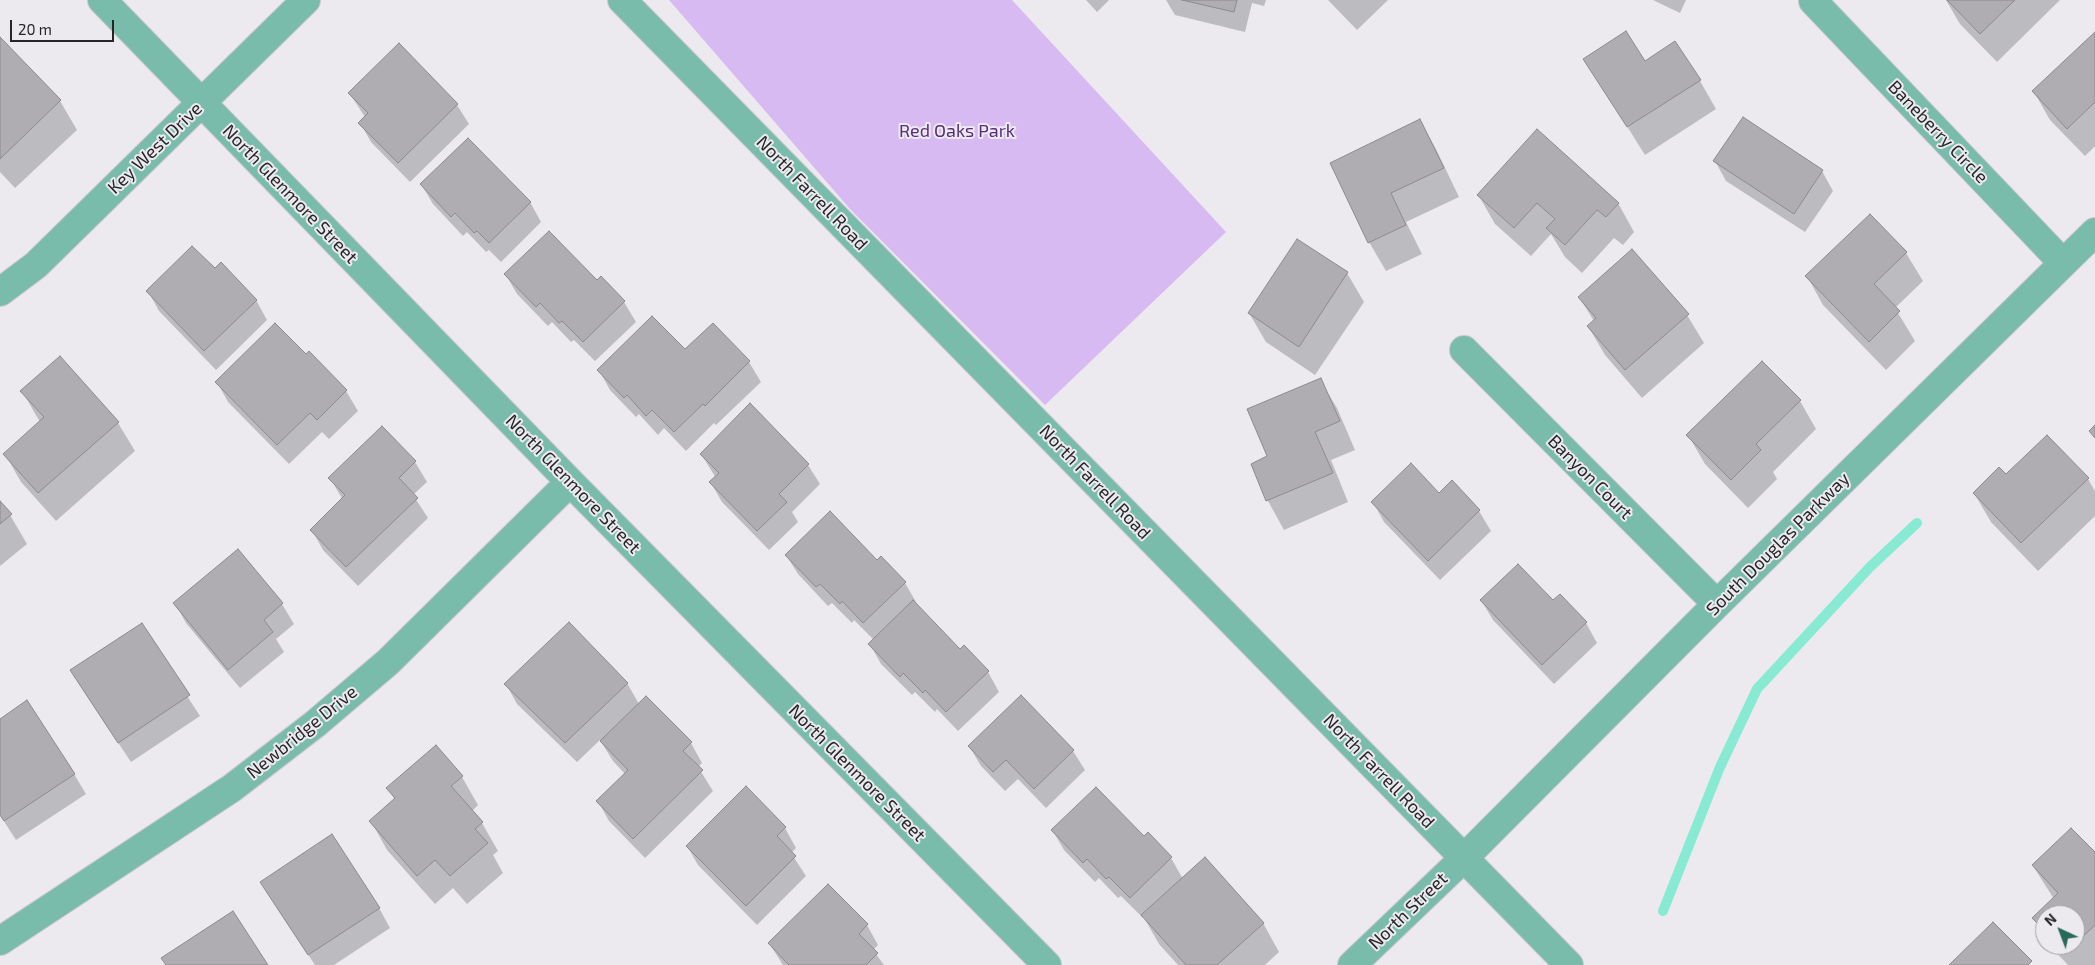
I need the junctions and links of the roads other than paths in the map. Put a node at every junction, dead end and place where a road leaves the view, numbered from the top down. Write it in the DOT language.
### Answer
graph roads {
  1 [pos="102,0"];
  2 [pos="306,0"];
  3 [pos="622,0"];
  4 [pos="1814,1"];
  5 [pos="201,103"];
  6 [pos="2095,232"];
  7 [pos="2063,262"];
  8 [pos="0,292"];
  9 [pos="1464,350"];
  10 [pos="570,482"];
  11 [pos="1717,604"];
  12 [pos="1464,858"];
  13 [pos="0,941"];
  14 [pos="1047,965"];
  15 [pos="1352,965"];
  16 [pos="1569,965"];
  1 -- 5 [label="street, North Glenmore Street"];
  2 -- 5 [label="street, Key West Drive"];
  3 -- 12 [label="street, North Farrell Road"];
  4 -- 7 [label="street, Baneberry Circle"];
  5 -- 8 [label="street, Key West Drive"];
  5 -- 10 [label="street, North Glenmore Street"];
  6 -- 7 [label="street, South Douglas Parkway"];
  7 -- 11 [label="street, South Douglas Parkway"];
  9 -- 11 [label="street, Banyon Court"];
  10 -- 13 [label="street, Newbridge Drive"];
  10 -- 14 [label="street, North Glenmore Street"];
  11 -- 12 [label="street, South Douglas Parkway"];
  12 -- 15 [label="street, North Street"];
  12 -- 16 [label="street, North Farrell Road"];
}
